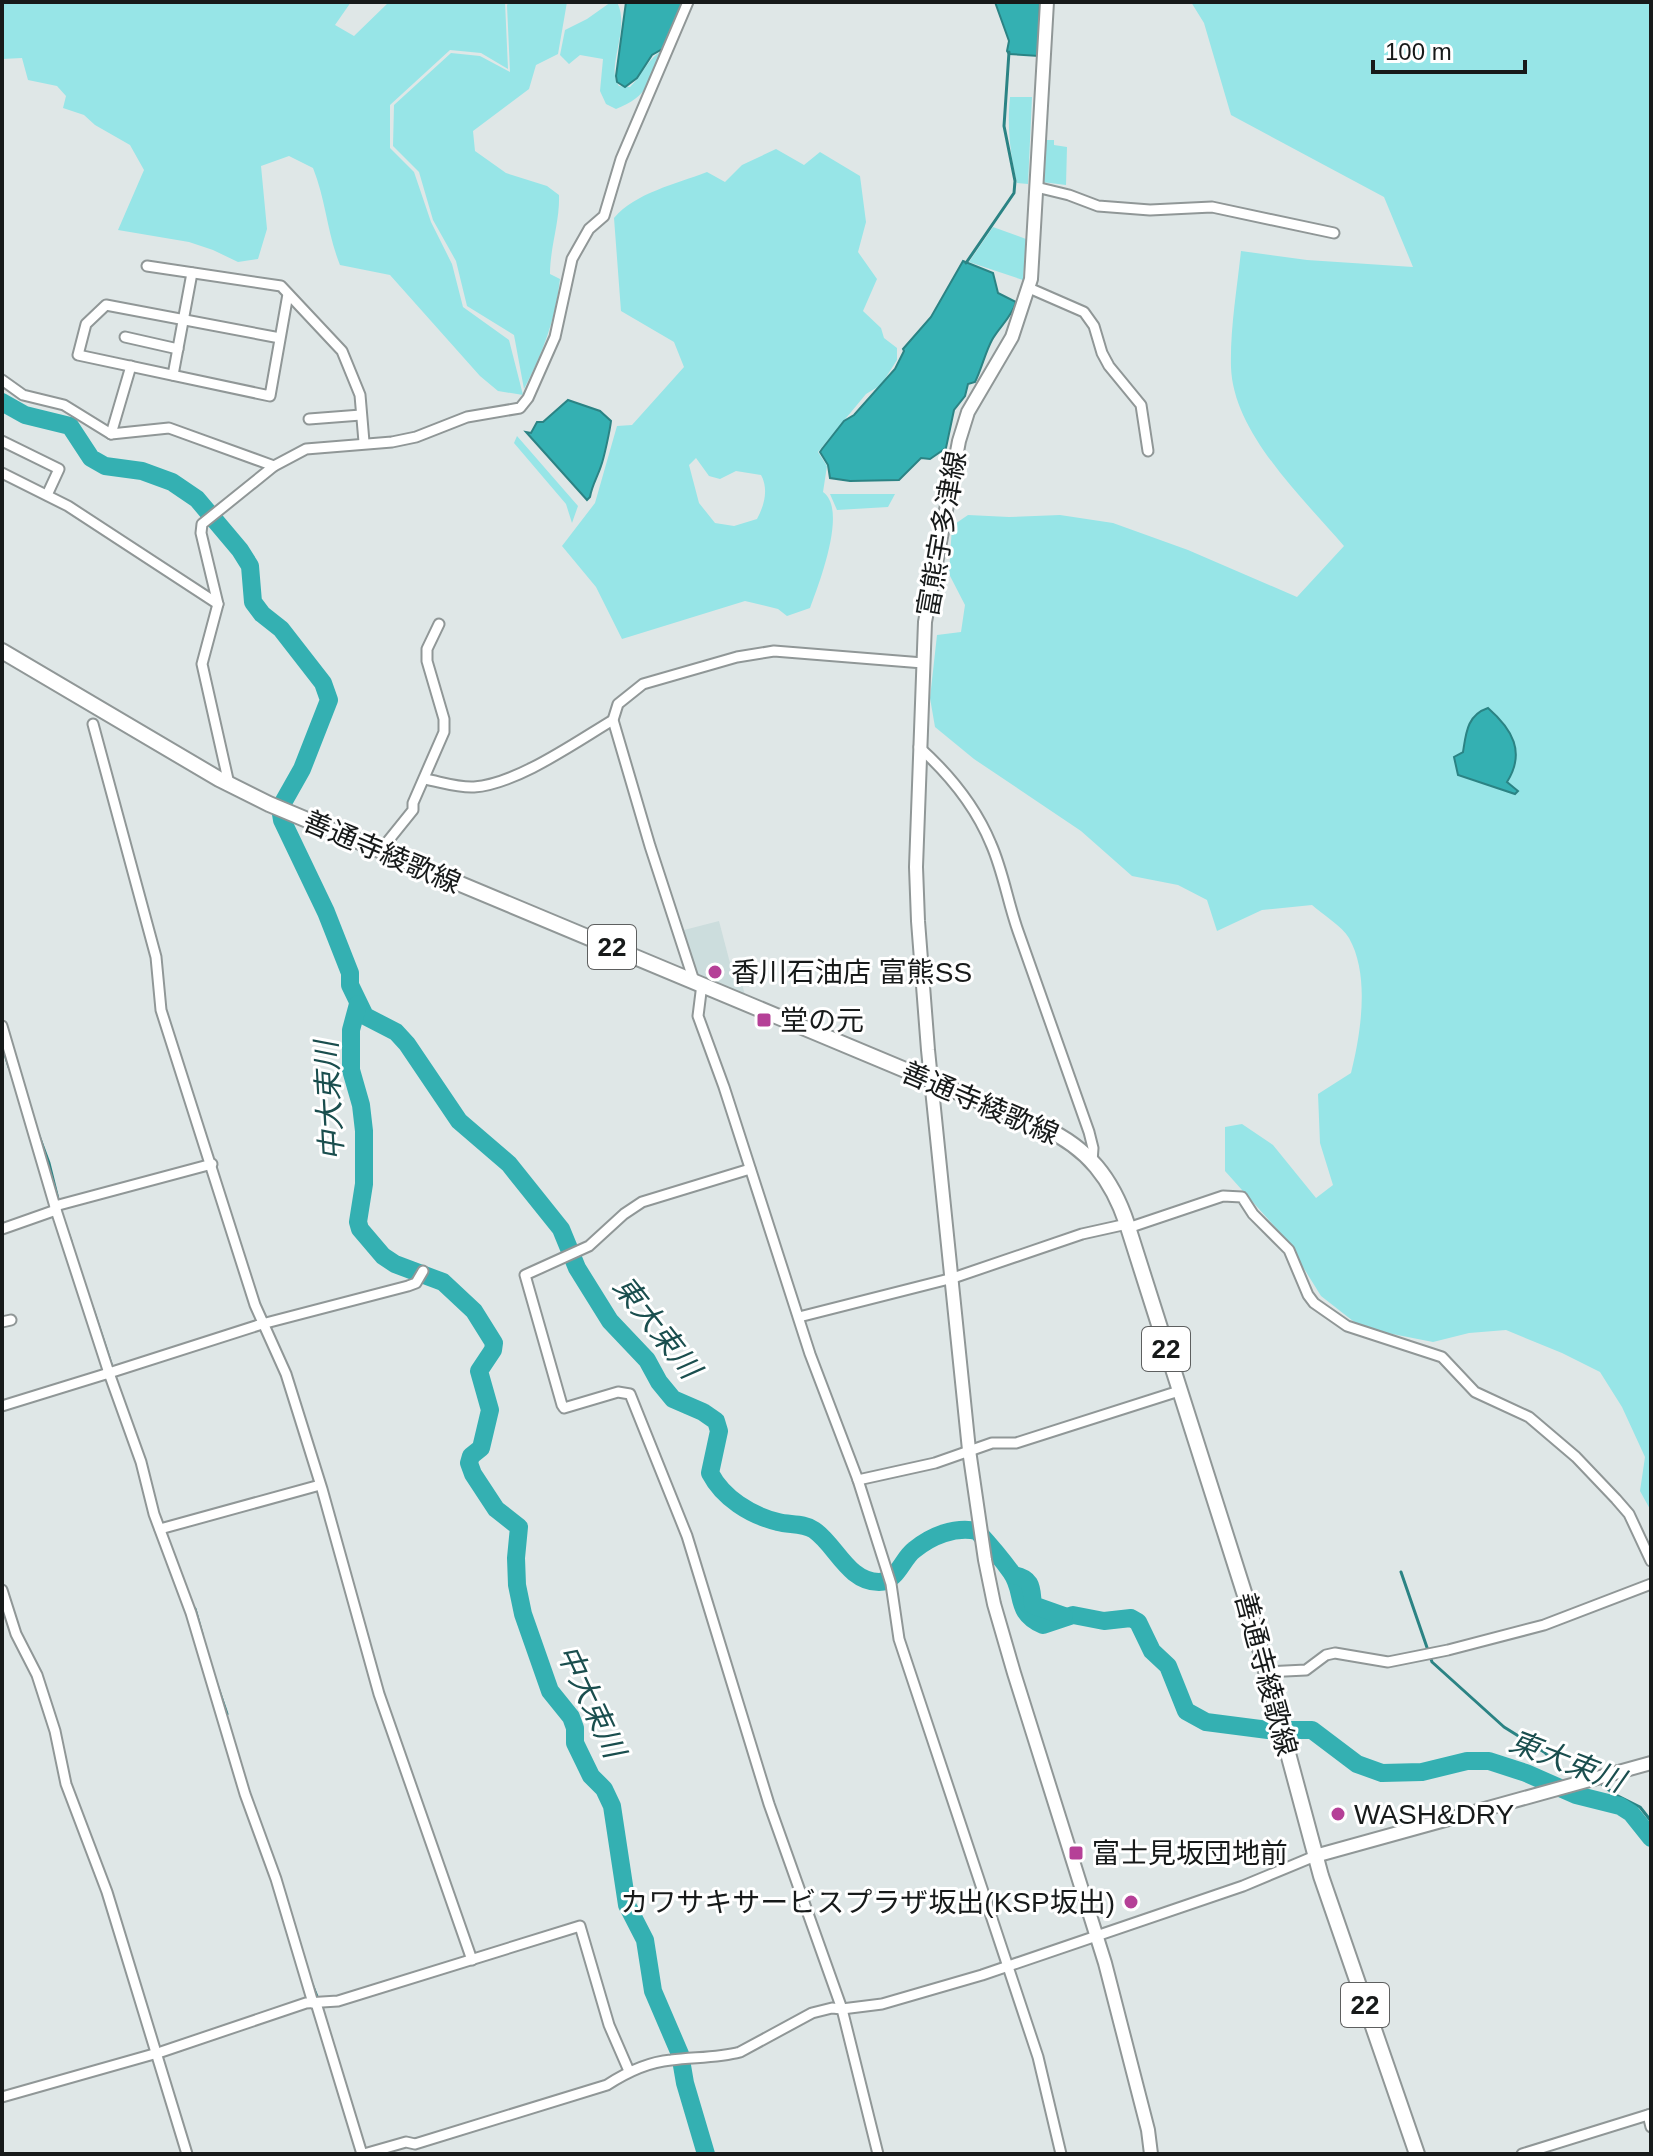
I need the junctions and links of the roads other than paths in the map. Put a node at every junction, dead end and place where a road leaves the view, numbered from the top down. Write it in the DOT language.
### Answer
graph roads {
  1 [pos="688,2"];
  2 [pos="1047,2"];
  3 [pos="1036,187"];
  4 [pos="1334,233"];
  5 [pos="147,266"];
  6 [pos="192,273"];
  7 [pos="1029,288"];
  8 [pos="288,294"];
  9 [pos="184,319"];
  10 [pos="125,337"];
  11 [pos="280,338"];
  12 [pos="178,349"];
  13 [pos="131,366"];
  14 [pos="173,375"];
  15 [pos="2,380"];
  16 [pos="361,415"];
  17 [pos="309,419"];
  18 [pos="111,434"];
  19 [pos="2,441"];
  20 [pos="364,442"];
  21 [pos="1148,451"];
  22 [pos="274,466"];
  23 [pos="2,473"];
  24 [pos="47,495"];
  25 [pos="218,604"];
  26 [pos="439,624"];
  27 [pos="2,651"];
  28 [pos="923,663"];
  29 [pos="613,720"];
  30 [pos="93,724"];
  31 [pos="919,747"];
  32 [pos="425,779"];
  33 [pos="229,784"];
  34 [pos="380,851"];
  35 [pos="698,982"];
  36 [pos="2,1026"];
  37 [pos="931,1082"];
  38 [pos="1092,1162"];
  39 [pos="212,1164"];
  40 [pos="750,1169"];
  41 [pos="57,1206"];
  42 [pos="1127,1226"];
  43 [pos="2,1229"];
  44 [pos="422,1274"];
  45 [pos="953,1278"];
  46 [pos="799,1317"];
  47 [pos="262,1324"];
  48 [pos="112,1372"];
  49 [pos="1179,1391"];
  50 [pos="2,1406"];
  51 [pos="969,1450"];
  52 [pos="858,1480"];
  53 [pos="320,1485"];
  54 [pos="163,1528"];
  55 [pos="1651,1561"];
  56 [pos="1651,1584"];
  57 [pos="2,1590"];
  58 [pos="1267,1672"];
  59 [pos="1651,1763"];
  60 [pos="1315,1856"];
  61 [pos="1096,1938"];
  62 [pos="472,1960"];
  63 [pos="1006,1966"];
  64 [pos="314,2003"];
  65 [pos="842,2009"];
  66 [pos="157,2052"];
  67 [pos="629,2071"];
  68 [pos="2,2097"];
  69 [pos="1650,2114"];
  70 [pos="1651,2127"];
  71 [pos="187,2154"];
  72 [pos="365,2154"];
  73 [pos="878,2154"];
  74 [pos="1061,2154"];
  75 [pos="1151,2154"];
  76 [pos="1417,2154"];
  77 [pos="1522,2154"];
  1 -- 20 [label="street"];
  2 -- 3 [label="street, 富熊宇多津線"];
  3 -- 4 [label="street"];
  3 -- 7 [label="street, 富熊宇多津線"];
  5 -- 6 [label="street"];
  6 -- 8 [label="street"];
  6 -- 9 [label="street"];
  7 -- 21 [label="street"];
  7 -- 28 [label="street, 富熊宇多津線"];
  8 -- 11 [label="street"];
  8 -- 16 [label="street"];
  9 -- 11 [label="street"];
  9 -- 12 [label="street"];
  9 -- 13 [label="street"];
  10 -- 12 [label="street"];
  11 -- 14 [label="street"];
  12 -- 14 [label="street"];
  13 -- 14 [label="street"];
  13 -- 18 [label="street"];
  15 -- 18 [label="street"];
  16 -- 17 [label="street"];
  16 -- 20 [label="street"];
  18 -- 22 [label="street"];
  19 -- 24 [label="street"];
  20 -- 22 [label="street"];
  22 -- 25 [label="street"];
  23 -- 24 [label="street"];
  24 -- 25 [label="street"];
  25 -- 33 [label="street"];
  26 -- 32 [label="street"];
  27 -- 33 [label="main road, 善通寺綾歌線 / 22"];
  28 -- 29 [label="street"];
  28 -- 31 [label="street, 富熊宇多津線"];
  29 -- 32 [label="street"];
  29 -- 35 [label="street"];
  30 -- 39 [label="street"];
  31 -- 37 [label="street, 富熊宇多津線"];
  31 -- 38 [label="street"];
  32 -- 34 [label="street"];
  33 -- 34 [label="main road, 善通寺綾歌線 / 22"];
  34 -- 35 [label="main road, 善通寺綾歌線 / 22"];
  35 -- 37 [label="main road, 善通寺綾歌線 / 22"];
  35 -- 40 [label="street"];
  36 -- 41 [label="street"];
  37 -- 38 [label="main road, 善通寺綾歌線 / 22"];
  37 -- 45 [label="street, 富熊宇多津線"];
  38 -- 42 [label="main road, 善通寺綾歌線 / 22"];
  39 -- 41 [label="street"];
  39 -- 47 [label="street"];
  40 -- 46 [label="street"];
  40 -- 65 [label="street"];
  41 -- 43 [label="street"];
  41 -- 48 [label="street"];
  42 -- 45 [label="street"];
  42 -- 49 [label="main road, 善通寺綾歌線 / 22"];
  42 -- 55 [label="street"];
  44 -- 47 [label="street"];
  45 -- 46 [label="street"];
  45 -- 51 [label="street, 富熊宇多津線"];
  46 -- 52 [label="street"];
  47 -- 48 [label="street"];
  47 -- 53 [label="street"];
  48 -- 50 [label="street"];
  48 -- 54 [label="street"];
  49 -- 51 [label="street"];
  49 -- 58 [label="main road, 善通寺綾歌線 / 22"];
  51 -- 52 [label="street"];
  51 -- 61 [label="street, 富熊宇多津線"];
  52 -- 63 [label="street"];
  53 -- 54 [label="street"];
  53 -- 62 [label="street"];
  54 -- 64 [label="street"];
  56 -- 58 [label="street"];
  57 -- 66 [label="street"];
  58 -- 60 [label="main road, 善通寺綾歌線 / 22"];
  59 -- 60 [label="street"];
  60 -- 61 [label="street"];
  60 -- 76 [label="main road, 善通寺綾歌線 / 22"];
  61 -- 63 [label="street"];
  61 -- 75 [label="street, 富熊宇多津線"];
  62 -- 64 [label="street"];
  62 -- 67 [label="street"];
  63 -- 65 [label="street"];
  63 -- 74 [label="street"];
  64 -- 66 [label="street"];
  64 -- 72 [label="street"];
  65 -- 67 [label="street"];
  65 -- 73 [label="street"];
  66 -- 68 [label="street"];
  66 -- 71 [label="street"];
  67 -- 72 [label="street"];
  69 -- 70 [label="street"];
  69 -- 77 [label="street"];
}
